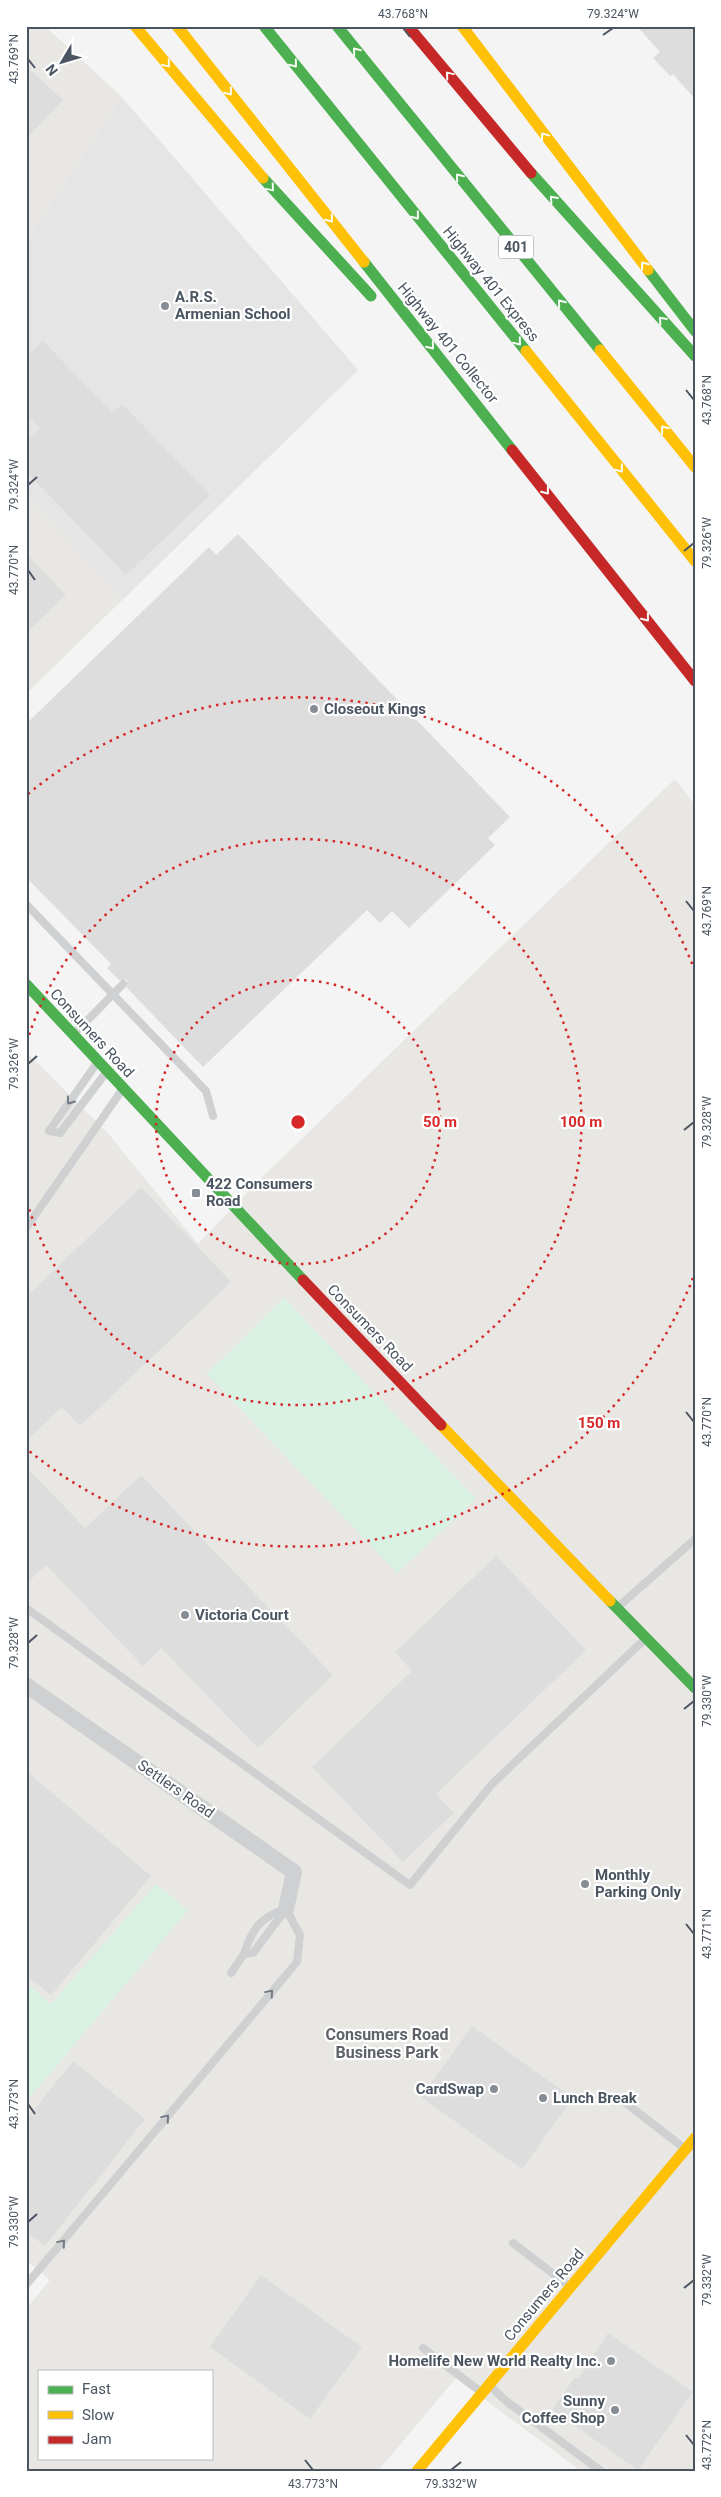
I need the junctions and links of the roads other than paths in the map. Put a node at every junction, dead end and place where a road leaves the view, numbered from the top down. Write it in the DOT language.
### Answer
graph roads {
  1 [pos="135,26"];
  2 [pos="177,26"];
  3 [pos="264,26"];
  4 [pos="336,26"];
  5 [pos="408,26"];
  6 [pos="462,26"];
  7 [pos="376,302"];
  8 [pos="403,331"];
  9 [pos="695,331"];
  10 [pos="695,356"];
  11 [pos="516,452"];
  12 [pos="695,467"];
  13 [pos="695,561"];
  14 [pos="695,680"];
  15 [pos="26,904"];
  16 [pos="26,984"];
  17 [pos="123,984"];
  18 [pos="113,995"];
  19 [pos="73,1034"];
  20 [pos="98,1061"];
  21 [pos="107,1071"];
  22 [pos="124,1088"];
  23 [pos="213,1116"];
  24 [pos="26,1228"];
  25 [pos="695,1539"];
  26 [pos="26,1608"];
  27 [pos="616,1609"];
  28 [pos="646,1639"];
  29 [pos="26,1685"];
  30 [pos="695,1688"];
  31 [pos="286,1909"];
  32 [pos="244,1954"];
  33 [pos="231,1973"];
  34 [pos="622,2100"];
  35 [pos="695,2138"];
  36 [pos="686,2149"];
  37 [pos="513,2243"];
  38 [pos="28,2282"];
  39 [pos="570,2288"];
  40 [pos="423,2348"];
  41 [pos="486,2389"];
  42 [pos="417,2471"];
  43 [pos="601,2471"];
  1 -- 7 [label="main road, one-way"];
  2 -- 11 [label="main road, Highway 401 Collector, one-way"];
  3 -- 13 [label="main road, Highway 401 Express, one-way"];
  12 -- 4 [label="main road, 401, one-way"];
  10 -- 5 [label="main road, one-way"];
  9 -- 6 [label="main road, one-way"];
  8 -- 11 [label="main road"];
  11 -- 14 [label="main road, Highway 401 Collector, one-way"];
  15 -- 18 [label="lane"];
  16 -- 19 [label="main road, Consumers Road"];
  17 -- 18 [label="lane"];
  18 -- 19 [label="lane"];
  18 -- 23 [label="lane"];
  19 -- 20 [label="main road, Consumers Road"];
  20 -- 21 [label="main road, Consumers Road"];
  20 -- 21 [label="lane, one-way"];
  21 -- 22 [label="main road, Consumers Road"];
  22 -- 24 [label="lane"];
  22 -- 27 [label="main road, Consumers Road"];
  25 -- 27 [label="lane"];
  26 -- 28 [label="lane"];
  27 -- 28 [label="main road, Consumers Road"];
  28 -- 30 [label="main road, Consumers Road"];
  29 -- 31 [label="street, Settlers Road"];
  31 -- 32 [label="lane"];
  31 -- 32 [label="lane"];
  38 -- 31 [label="lane, one-way"];
  32 -- 33 [label="lane"];
  34 -- 36 [label="lane"];
  35 -- 36 [label="main road, Consumers Road"];
  36 -- 39 [label="main road, Consumers Road"];
  37 -- 39 [label="lane"];
  39 -- 41 [label="main road, Consumers Road"];
  40 -- 41 [label="lane"];
  41 -- 42 [label="main road, Consumers Road"];
  41 -- 43 [label="lane"];
}
